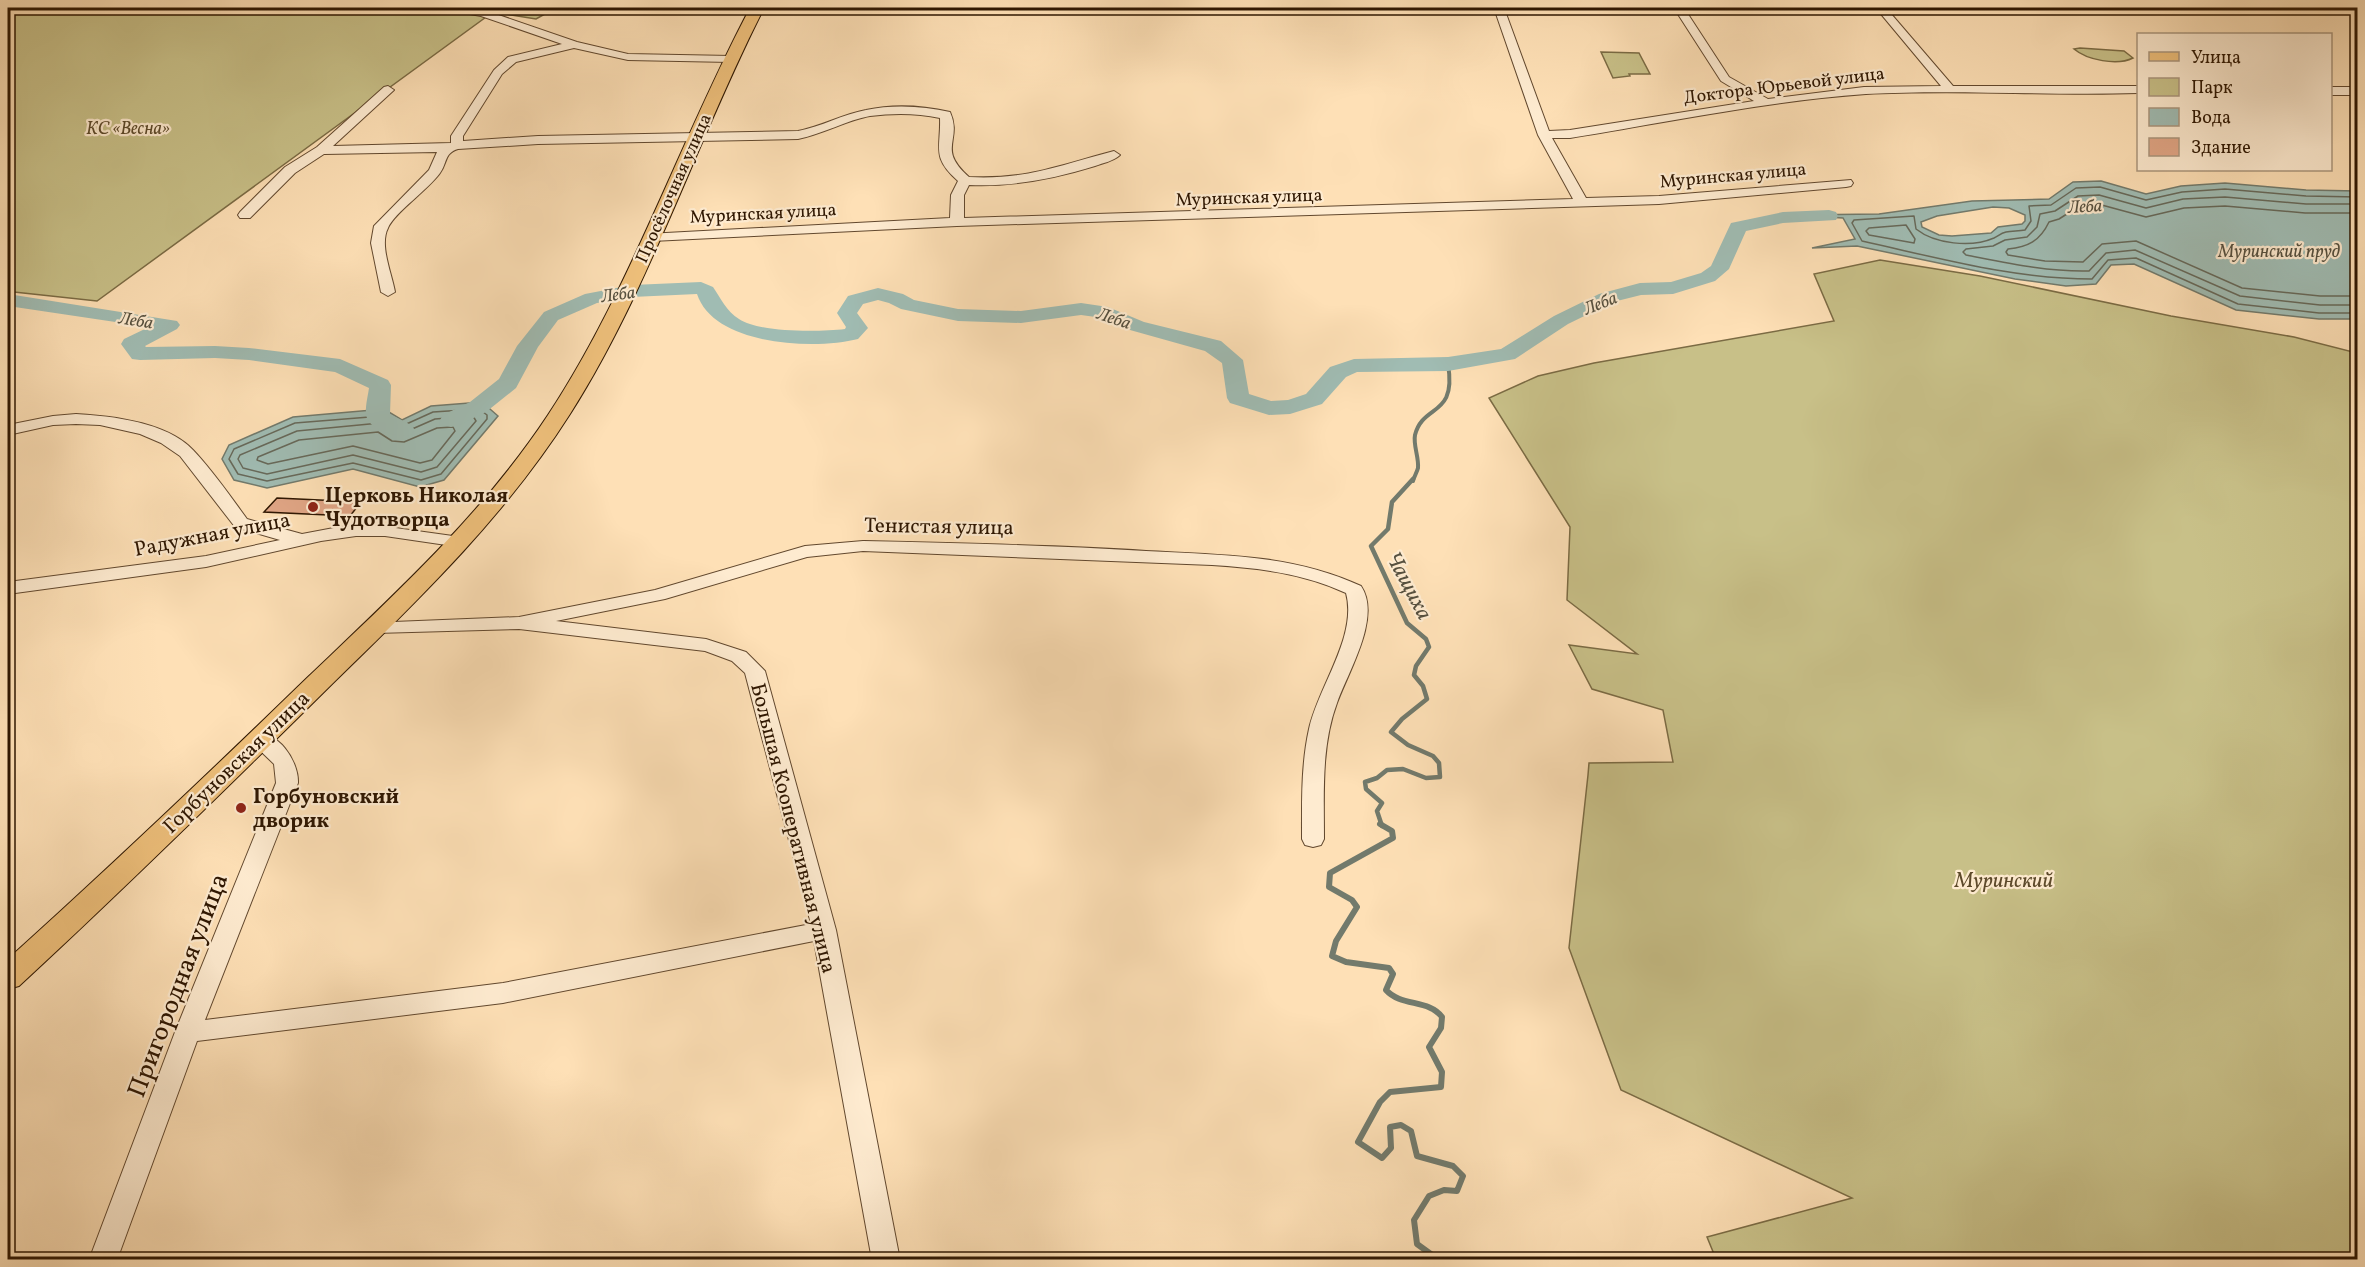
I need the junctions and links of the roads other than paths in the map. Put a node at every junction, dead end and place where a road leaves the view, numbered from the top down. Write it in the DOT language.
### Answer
graph roads {
  1 [pos="453,8"];
  2 [pos="757,8"];
  3 [pos="1500,8"];
  4 [pos="1679,8"];
  5 [pos="1881,8"];
  6 [pos="574,45"];
  7 [pos="731,59"];
  8 [pos="1950,89"];
  9 [pos="388,90"];
  10 [pos="2137,90"];
  11 [pos="2332,91"];
  12 [pos="2358,91"];
  13 [pos="1766,103"];
  14 [pos="1544,135"];
  15 [pos="694,138"];
  16 [pos="452,146"];
  17 [pos="321,150"];
  18 [pos="1114,155"];
  19 [pos="965,181"];
  20 [pos="1846,183"];
  21 [pos="1582,203"];
  22 [pos="245,215"];
  23 [pos="957,222"];
  24 [pos="652,237"];
  25 [pos="388,292"];
  26 [pos="8,430"];
  27 [pos="304,540"];
  28 [pos="460,542"];
  29 [pos="8,588"];
  30 [pos="519,623"];
  31 [pos="376,627"];
  32 [pos="260,740"];
  33 [pos="1312,839"];
  34 [pos="824,930"];
  35 [pos="8,977"];
  36 [pos="188,1032"];
  37 [pos="103,1260"];
  38 [pos="886,1260"];
  1 -- 6 [label="street"];
  2 -- 7 [label="main road, Просёлочная улица"];
  3 -- 14 [label="street"];
  4 -- 13 [label="street"];
  5 -- 8 [label="street"];
  6 -- 7 [label="street"];
  6 -- 16 [label="street"];
  7 -- 15 [label="main road, Просёлочная улица"];
  8 -- 10 [label="street, Доктора Юрьевой улица"];
  8 -- 13 [label="street, Доктора Юрьевой улица"];
  9 -- 17 [label="street"];
  11 -- 12 [label="street"];
  13 -- 14 [label="street, Доктора Юрьевой улица"];
  14 -- 21 [label="street"];
  15 -- 16 [label="street"];
  15 -- 19 [label="street"];
  15 -- 24 [label="main road, Просёлочная улица"];
  16 -- 17 [label="street"];
  16 -- 25 [label="street"];
  17 -- 22 [label="street"];
  18 -- 19 [label="street"];
  19 -- 23 [label="street"];
  20 -- 21 [label="street, Муринская улица"];
  21 -- 23 [label="street, Муринская улица"];
  23 -- 24 [label="street, Муринская улица"];
  24 -- 28 [label="main road, Просёлочная улица"];
  26 -- 27 [label="street"];
  27 -- 28 [label="street, Радужная улица"];
  27 -- 29 [label="street, Радужная улица"];
  28 -- 31 [label="main road, Горбуновская улица"];
  30 -- 31 [label="street, Большая Кооперативная улица"];
  30 -- 33 [label="street, Тенистая улица"];
  30 -- 34 [label="street, Большая Кооперативная улица"];
  31 -- 32 [label="main road, Горбуновская улица"];
  32 -- 35 [label="main road, Горбуновская улица"];
  32 -- 36 [label="street, Пригородная улица"];
  34 -- 36 [label="street"];
  34 -- 38 [label="street, Большая Кооперативная улица"];
  36 -- 37 [label="street, Пригородная улица"];
}
